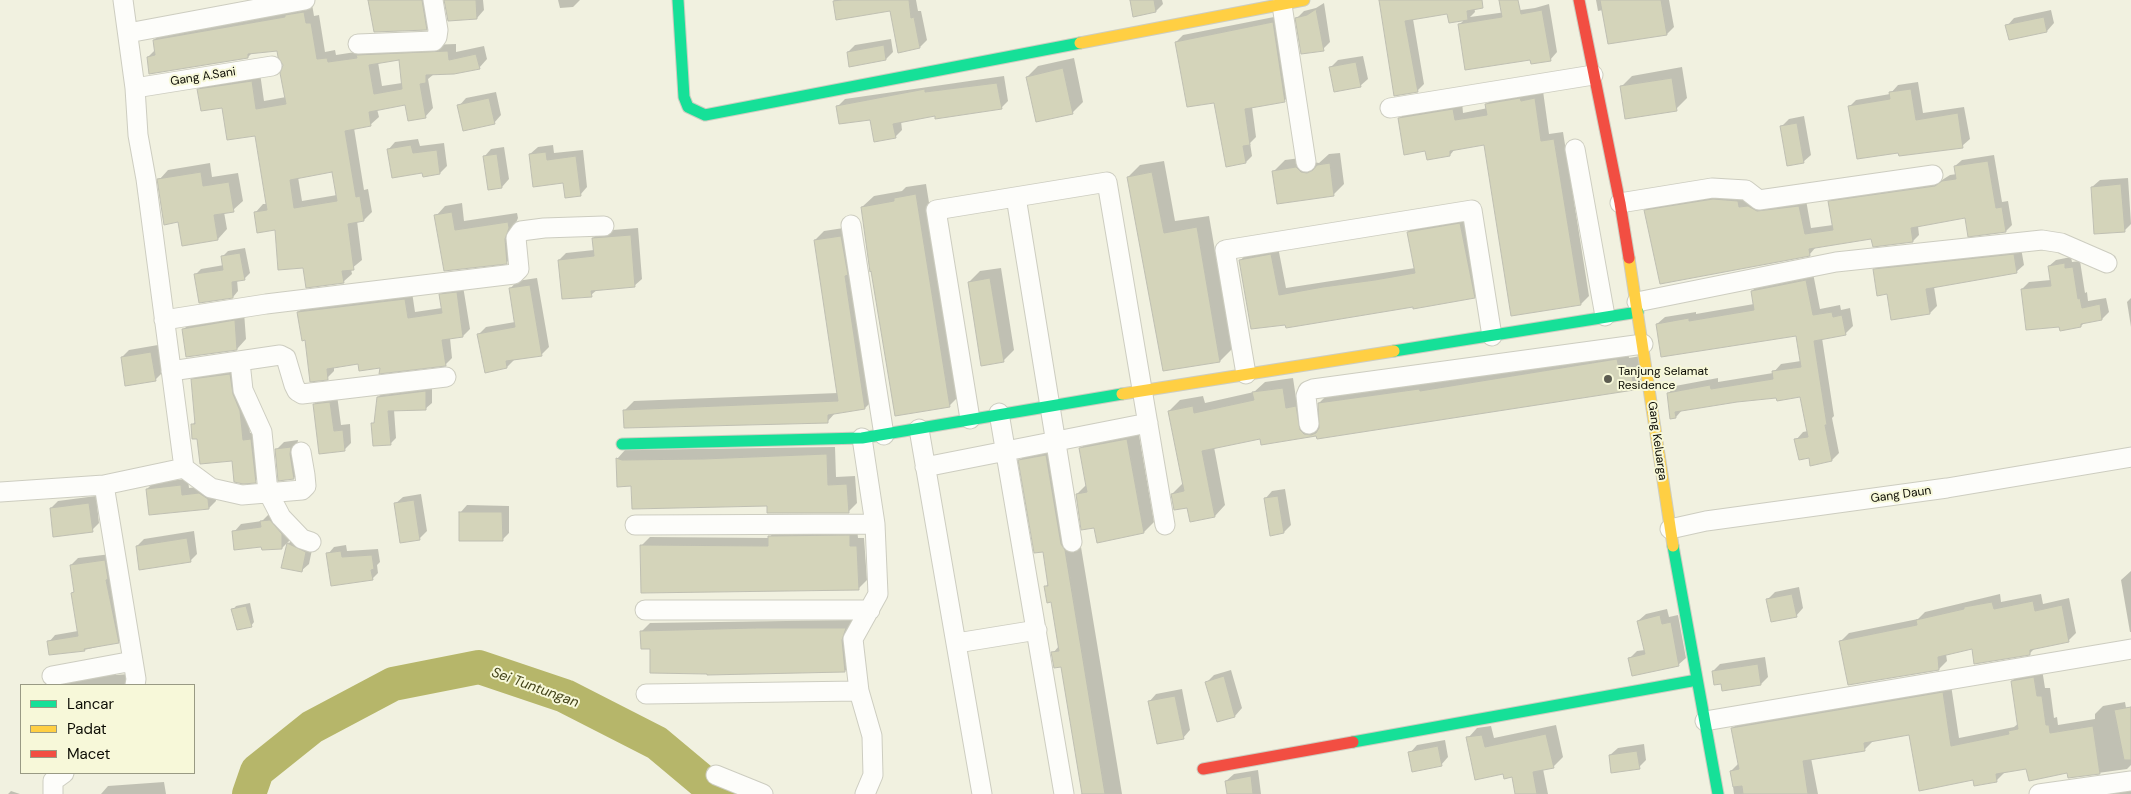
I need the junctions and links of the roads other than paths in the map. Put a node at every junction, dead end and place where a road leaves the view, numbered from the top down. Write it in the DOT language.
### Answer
graph roads {
  1 [pos="123,0"];
  2 [pos="305,0"];
  3 [pos="433,0"];
  4 [pos="678,0"];
  5 [pos="1304,0"];
  6 [pos="1579,0"];
  7 [pos="1282,6"];
  8 [pos="128,33"];
  9 [pos="358,44"];
  10 [pos="272,66"];
  11 [pos="1593,75"];
  12 [pos="135,88"];
  13 [pos="1390,108"];
  14 [pos="1575,148"];
  15 [pos="1306,162"];
  16 [pos="1933,176"];
  17 [pos="1016,196"];
  18 [pos="1620,203"];
  19 [pos="851,225"];
  20 [pos="604,226"];
  21 [pos="2107,263"];
  22 [pos="1637,307"];
  23 [pos="1605,316"];
  24 [pos="164,320"];
  25 [pos="1492,336"];
  26 [pos="1643,344"];
  27 [pos="240,362"];
  28 [pos="171,371"];
  29 [pos="1246,374"];
  30 [pos="446,377"];
  31 [pos="1142,390"];
  32 [pos="1050,404"];
  33 [pos="1000,414"];
  34 [pos="970,419"];
  35 [pos="1148,424"];
  36 [pos="1309,424"];
  37 [pos="919,429"];
  38 [pos="884,434"];
  39 [pos="862,438"];
  40 [pos="1056,442"];
  41 [pos="622,444"];
  42 [pos="1006,451"];
  43 [pos="301,452"];
  44 [pos="2131,457"];
  45 [pos="925,467"];
  46 [pos="184,468"];
  47 [pos="104,485"];
  48 [pos="0,492"];
  49 [pos="268,492"];
  50 [pos="875,524"];
  51 [pos="635,525"];
  52 [pos="1165,525"];
  53 [pos="1670,529"];
  54 [pos="311,542"];
  55 [pos="1072,542"];
  56 [pos="645,610"];
  57 [pos="870,610"];
  58 [pos="1037,630"];
  59 [pos="957,643"];
  60 [pos="2131,649"];
  61 [pos="133,661"];
  62 [pos="52,676"];
  63 [pos="1697,680"];
  64 [pos="135,684"];
  65 [pos="859,691"];
  66 [pos="646,694"];
  67 [pos="1705,721"];
  68 [pos="1202,769"];
  69 [pos="63,774"];
  70 [pos="716,775"];
  71 [pos="2131,780"];
  72 [pos="53,794"];
  73 [pos="763,794"];
  74 [pos="865,794"];
  75 [pos="982,794"];
  76 [pos="1064,794"];
  77 [pos="1718,794"];
  78 [pos="2039,794"];
  1 -- 8 [label="street"];
  2 -- 8 [label="street"];
  3 -- 9 [label="street"];
  4 -- 7 [label="street"];
  5 -- 7 [label="street"];
  6 -- 11 [label="street, Gang Keluarga"];
  7 -- 15 [label="street"];
  8 -- 12 [label="street"];
  10 -- 12 [label="street, Gang A.Sani"];
  11 -- 13 [label="street"];
  11 -- 18 [label="street, Gang Keluarga"];
  12 -- 24 [label="street"];
  14 -- 23 [label="street"];
  16 -- 18 [label="street"];
  17 -- 31 [label="street"];
  17 -- 32 [label="street"];
  17 -- 34 [label="street"];
  18 -- 22 [label="street, Gang Keluarga"];
  19 -- 38 [label="street"];
  20 -- 24 [label="street"];
  21 -- 22 [label="street"];
  22 -- 23 [label="street"];
  22 -- 26 [label="street, Gang Keluarga"];
  23 -- 25 [label="street"];
  24 -- 28 [label="street"];
  25 -- 29 [label="street"];
  25 -- 29 [label="street"];
  26 -- 36 [label="street"];
  26 -- 53 [label="street, Gang Keluarga"];
  27 -- 28 [label="street"];
  27 -- 30 [label="street"];
  27 -- 49 [label="street"];
  28 -- 46 [label="street"];
  29 -- 31 [label="street"];
  31 -- 32 [label="street"];
  31 -- 35 [label="street"];
  32 -- 33 [label="street"];
  32 -- 40 [label="street"];
  33 -- 34 [label="street"];
  33 -- 42 [label="street"];
  34 -- 37 [label="street"];
  35 -- 40 [label="street"];
  35 -- 52 [label="street"];
  37 -- 38 [label="street"];
  37 -- 45 [label="street"];
  38 -- 39 [label="street"];
  39 -- 41 [label="street"];
  39 -- 50 [label="street"];
  40 -- 42 [label="street"];
  40 -- 55 [label="street"];
  42 -- 45 [label="street"];
  42 -- 58 [label="street"];
  43 -- 49 [label="street"];
  44 -- 53 [label="street, Gang Daun"];
  45 -- 59 [label="street"];
  46 -- 47 [label="street"];
  46 -- 49 [label="street"];
  47 -- 48 [label="street"];
  47 -- 61 [label="street"];
  49 -- 54 [label="street"];
  50 -- 51 [label="street"];
  50 -- 57 [label="street"];
  53 -- 63 [label="street, Gang Keluarga"];
  56 -- 57 [label="street"];
  57 -- 65 [label="street"];
  58 -- 59 [label="street"];
  58 -- 76 [label="street"];
  59 -- 75 [label="street"];
  60 -- 67 [label="street"];
  61 -- 62 [label="street"];
  61 -- 64 [label="street"];
  63 -- 67 [label="street, Gang Keluarga"];
  63 -- 68 [label="street"];
  65 -- 66 [label="street"];
  65 -- 74 [label="street"];
  67 -- 77 [label="street, Gang Keluarga"];
  69 -- 72 [label="street"];
  70 -- 73 [label="street"];
  71 -- 78 [label="street"];
}
